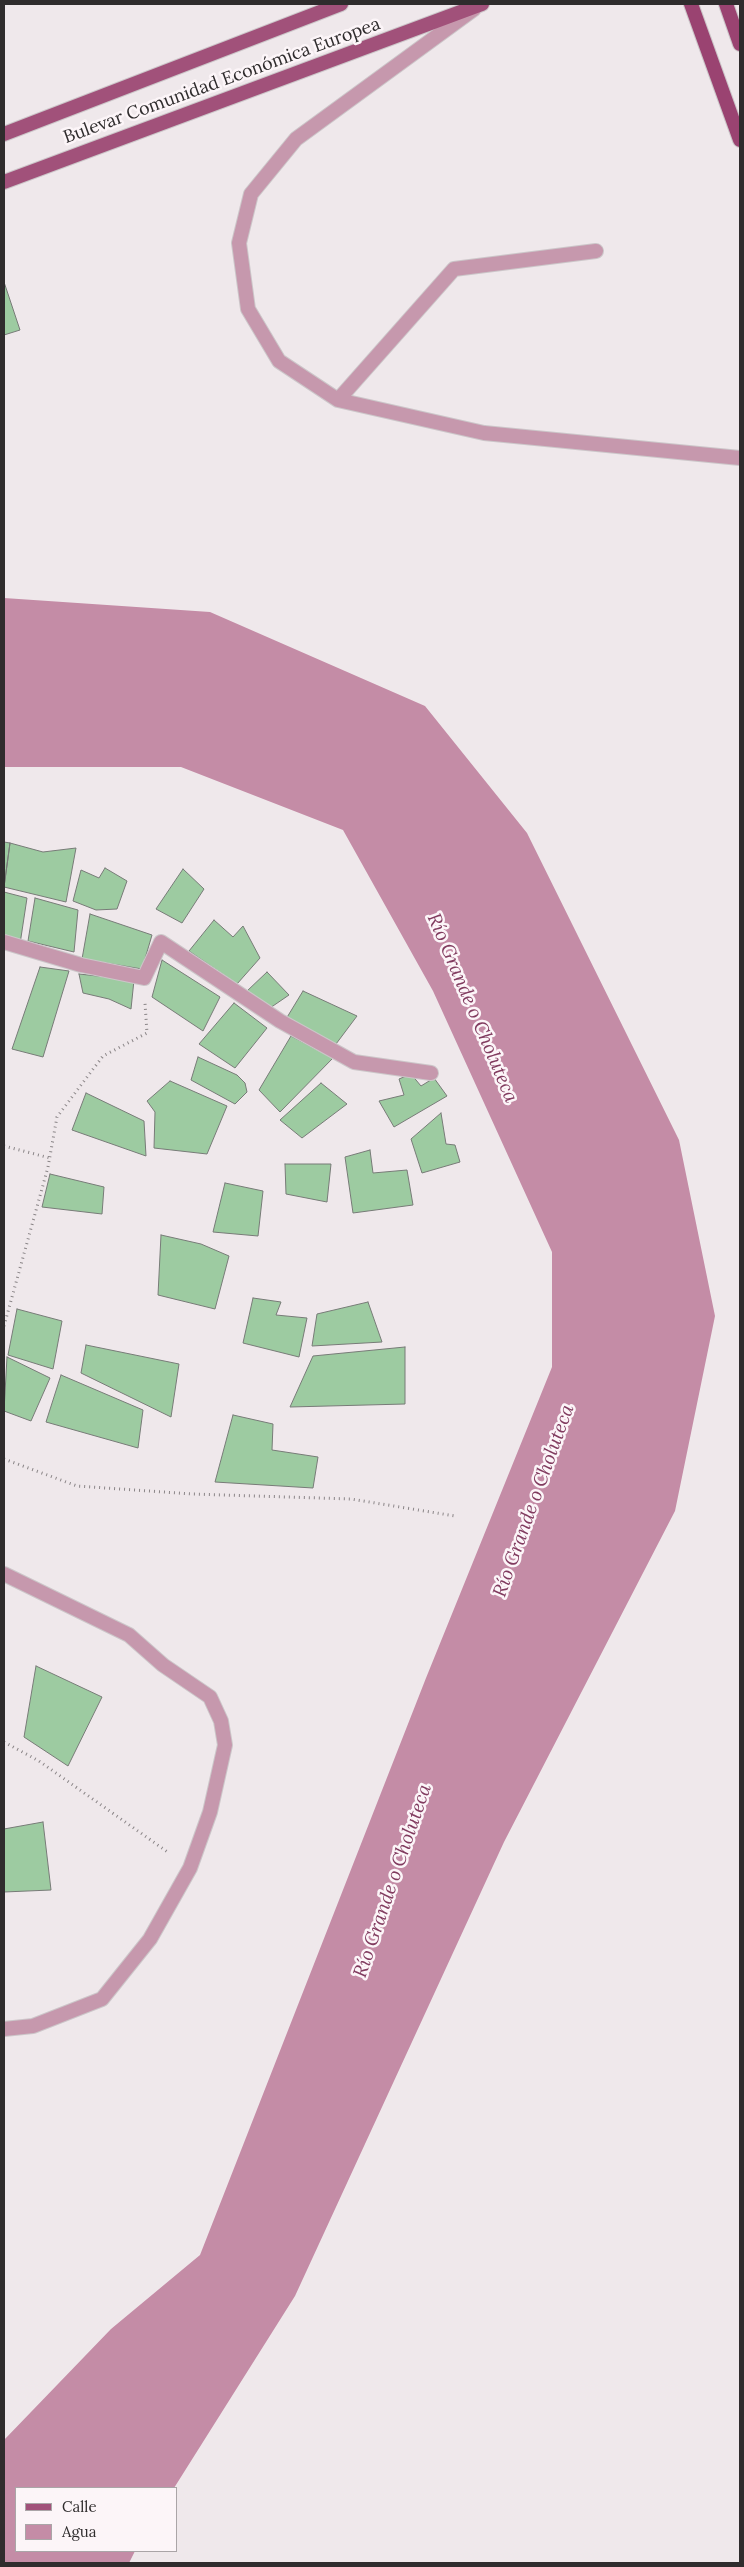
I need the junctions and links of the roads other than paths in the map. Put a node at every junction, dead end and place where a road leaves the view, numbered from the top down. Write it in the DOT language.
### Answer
graph roads {
  1 [pos="341,4"];
  2 [pos="482,4"];
  3 [pos="691,4"];
  4 [pos="728,10"];
  5 [pos="740,44"];
  6 [pos="4,134"];
  7 [pos="740,140"];
  8 [pos="4,182"];
  9 [pos="596,251"];
  10 [pos="338,400"];
  11 [pos="740,458"];
  12 [pos="4,942"];
  13 [pos="431,1073"];
  14 [pos="4,1574"];
  15 [pos="4,2029"];
  1 -- 6 [label="main road, Bulevar Comunidad Económica Europea"];
  2 -- 8 [label="main road, Bulevar Comunidad Económica Europea"];
  2 -- 10 [label="street"];
  3 -- 7 [label="highway"];
  4 -- 5 [label="highway"];
  9 -- 10 [label="street"];
  10 -- 11 [label="street"];
  12 -- 13 [label="street"];
  14 -- 15 [label="street"];
}
